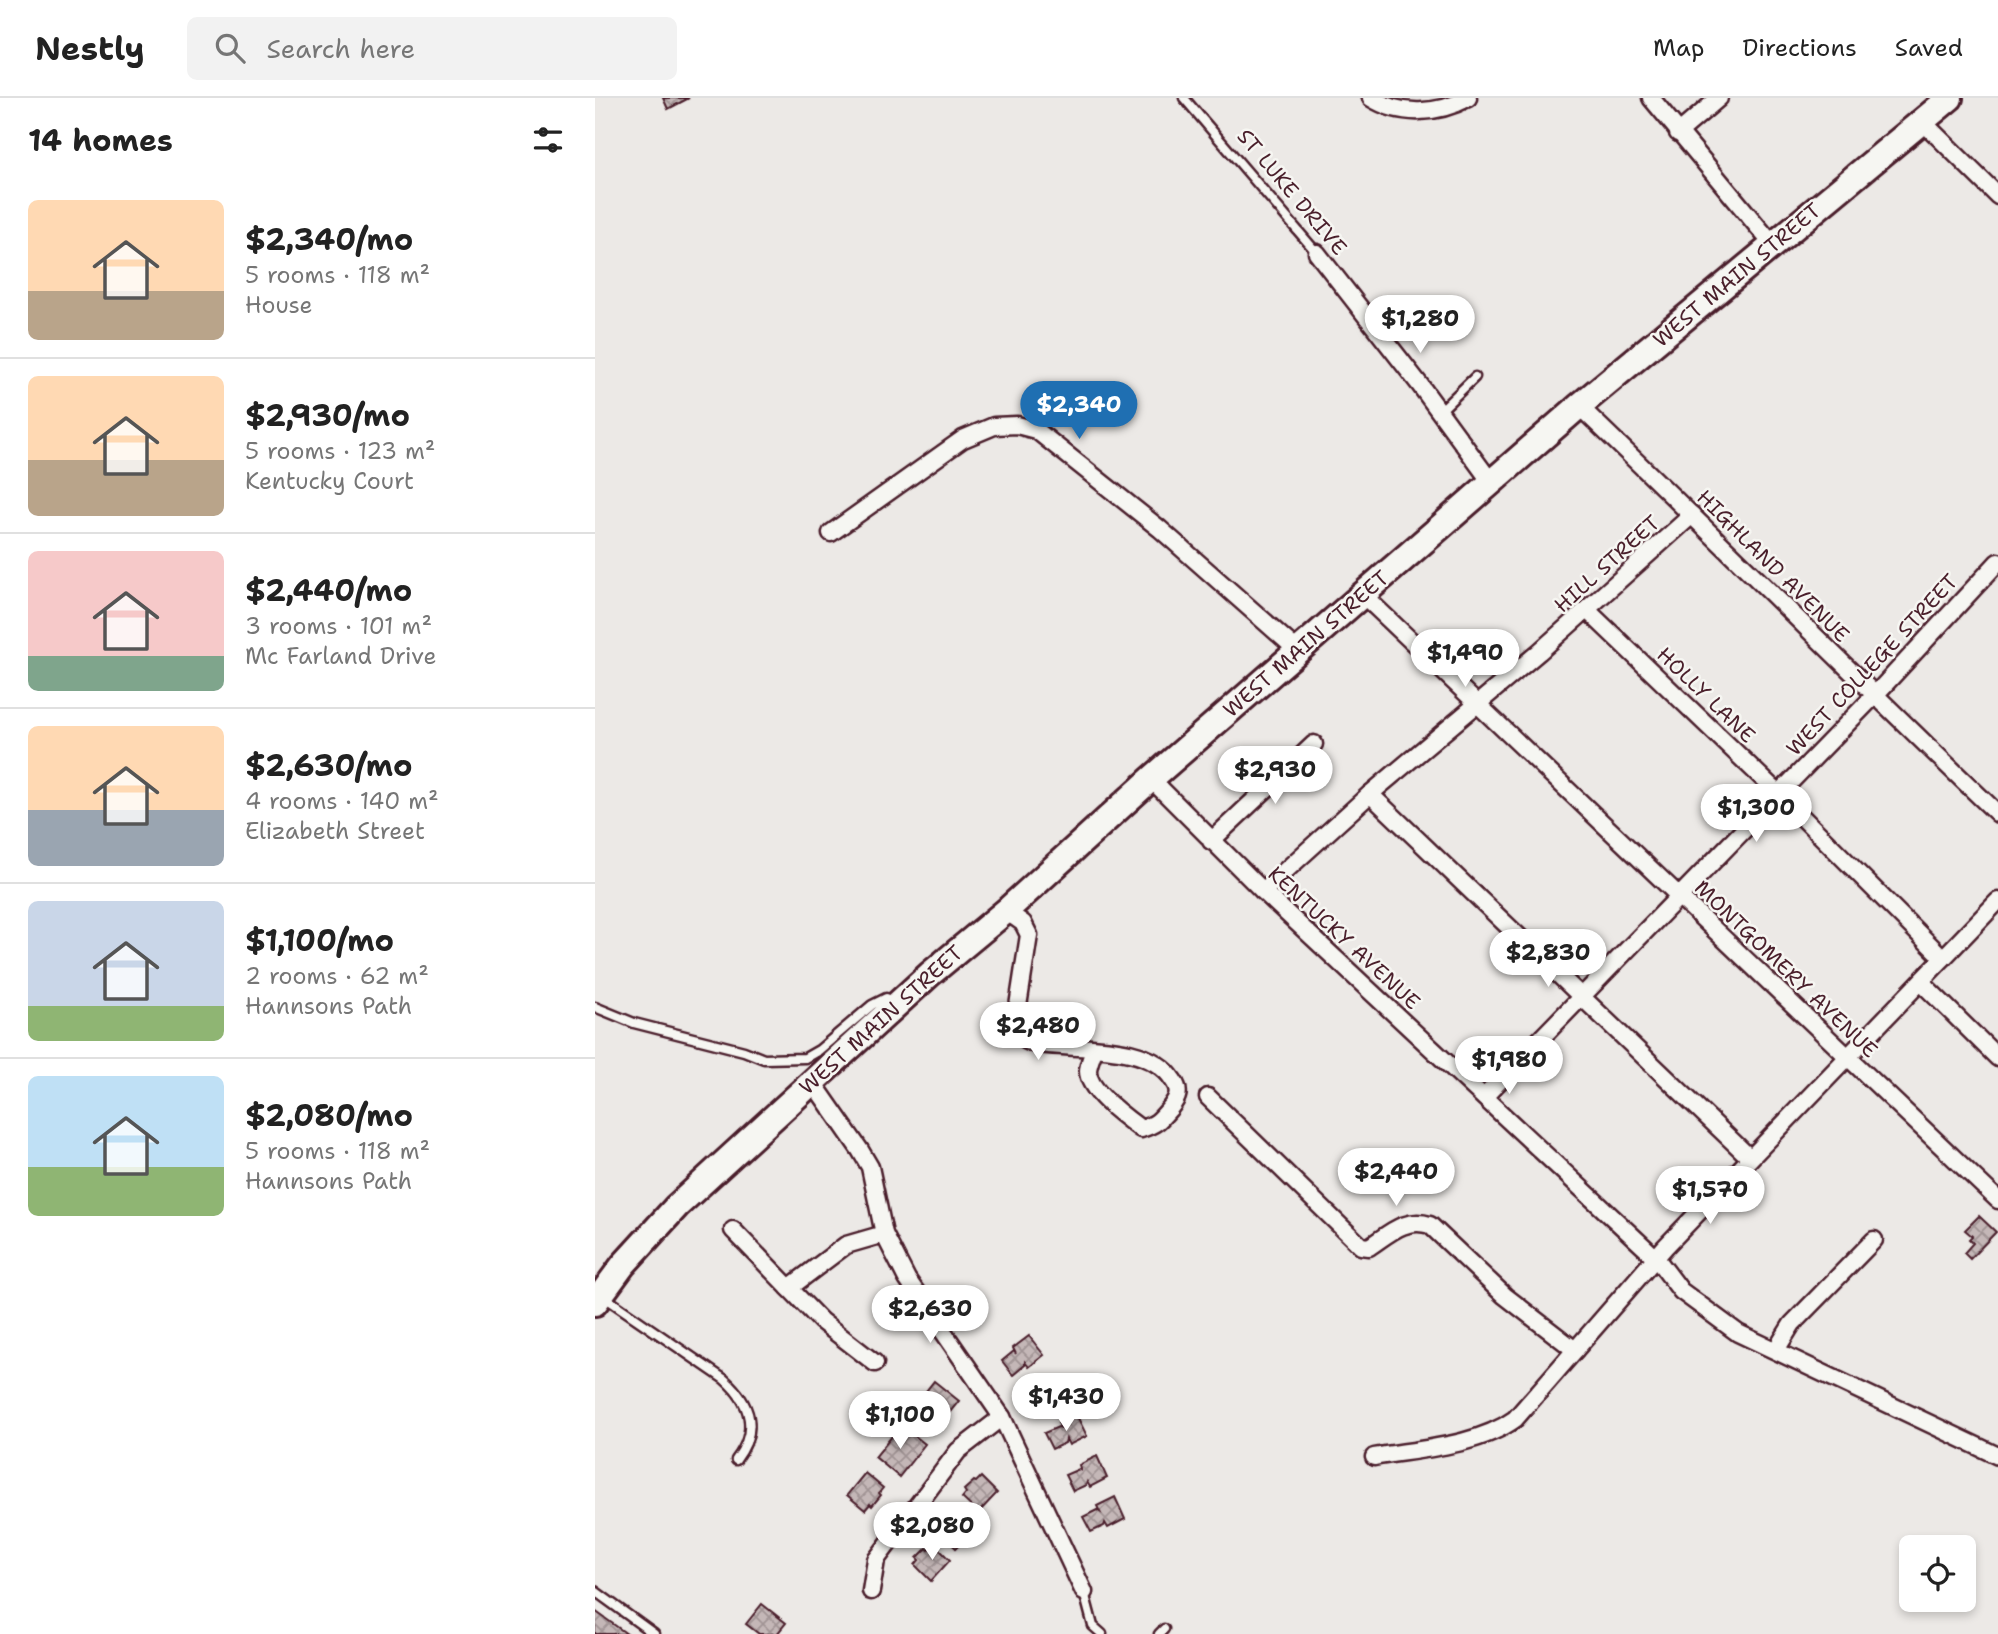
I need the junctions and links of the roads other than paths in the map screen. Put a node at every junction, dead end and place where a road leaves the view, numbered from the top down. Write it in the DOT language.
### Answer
graph roads {
  1 [pos="1184,98"];
  2 [pos="1371,98"];
  3 [pos="1468,98"];
  4 [pos="1651,98"];
  5 [pos="1719,98"];
  6 [pos="1945,100"];
  7 [pos="1922,121"];
  8 [pos="1678,133"];
  9 [pos="1998,196"];
  10 [pos="1773,245"];
  11 [pos="1317,253"];
  12 [pos="1475,377"];
  13 [pos="1579,406"];
  14 [pos="1440,411"];
  15 [pos="1491,482"];
  16 [pos="1692,515"];
  17 [pos="831,533"];
  18 [pos="1998,562"];
  19 [pos="1362,594"];
  20 [pos="1587,610"];
  21 [pos="1297,650"];
  22 [pos="1874,696"];
  23 [pos="1477,703"];
  24 [pos="1314,744"];
  25 [pos="1151,779"];
  26 [pos="1370,794"];
  27 [pos="1779,794"];
  28 [pos="1998,814"];
  29 [pos="1211,841"];
  30 [pos="1263,891"];
  31 [pos="1680,896"];
  32 [pos="1998,901"];
  33 [pos="1006,911"];
  34 [pos="1944,958"];
  35 [pos="1921,982"];
  36 [pos="1583,997"];
  37 [pos="898,1003"];
  38 [pos="595,1007"];
  39 [pos="1094,1049"];
  40 [pos="1848,1057"];
  41 [pos="1998,1058"];
  42 [pos="812,1081"];
  43 [pos="1208,1097"];
  44 [pos="1484,1097"];
  45 [pos="1751,1158"];
  46 [pos="1998,1200"];
  47 [pos="733,1230"];
  48 [pos="884,1234"];
  49 [pos="1874,1240"];
  50 [pos="1656,1258"];
  51 [pos="789,1288"];
  52 [pos="598,1298"];
  53 [pos="1575,1350"];
  54 [pos="1776,1350"];
  55 [pos="875,1363"];
  56 [pos="1002,1416"];
  57 [pos="1998,1456"];
  58 [pos="1374,1457"];
  59 [pos="736,1460"];
  60 [pos="595,1591"];
  61 [pos="871,1591"];
  62 [pos="1084,1592"];
  63 [pos="654,1634"];
  64 [pos="1102,1634"];
  1 -- 11 [label="lane, ST LUKE DRIVE"];
  2 -- 3 [label="street"];
  4 -- 8 [label="street"];
  5 -- 8 [label="street"];
  6 -- 7 [label="main road, WEST MAIN STREET"];
  7 -- 9 [label="street"];
  7 -- 10 [label="main road, WEST MAIN STREET"];
  8 -- 10 [label="street"];
  10 -- 13 [label="main road, WEST MAIN STREET"];
  11 -- 14 [label="street, ST LUKE DRIVE"];
  12 -- 14 [label="lane"];
  13 -- 15 [label="main road, WEST MAIN STREET"];
  13 -- 16 [label="street, HIGHLAND AVENUE"];
  14 -- 15 [label="street, ST LUKE DRIVE"];
  15 -- 19 [label="main road, WEST MAIN STREET"];
  16 -- 20 [label="street, HILL STREET"];
  16 -- 22 [label="street, HIGHLAND AVENUE"];
  17 -- 21 [label="street"];
  18 -- 22 [label="street, WEST COLLEGE STREET"];
  19 -- 21 [label="main road, WEST MAIN STREET"];
  19 -- 23 [label="street, MONTGOMERY AVENUE"];
  20 -- 23 [label="street, HILL STREET"];
  20 -- 27 [label="street, HOLLY LANE"];
  21 -- 25 [label="main road, WEST MAIN STREET"];
  22 -- 27 [label="street, WEST COLLEGE STREET"];
  22 -- 28 [label="street, HIGHLAND AVENUE"];
  23 -- 26 [label="street, HILL STREET"];
  23 -- 31 [label="street, MONTGOMERY AVENUE"];
  24 -- 29 [label="street"];
  25 -- 29 [label="street, KENTUCKY AVENUE"];
  25 -- 33 [label="main road, WEST MAIN STREET"];
  26 -- 30 [label="street, HILL STREET"];
  26 -- 36 [label="street"];
  27 -- 31 [label="street, WEST COLLEGE STREET"];
  27 -- 34 [label="street, HOLLY LANE"];
  29 -- 30 [label="street, KENTUCKY AVENUE"];
  30 -- 44 [label="street, KENTUCKY AVENUE"];
  31 -- 36 [label="street, WEST COLLEGE STREET"];
  31 -- 40 [label="street, MONTGOMERY AVENUE"];
  32 -- 34 [label="street"];
  33 -- 37 [label="main road, WEST MAIN STREET"];
  33 -- 39 [label="street"];
  34 -- 35 [label="street"];
  35 -- 40 [label="street"];
  35 -- 41 [label="street"];
  36 -- 44 [label="street, WEST COLLEGE STREET"];
  36 -- 45 [label="street"];
  37 -- 38 [label="lane"];
  37 -- 42 [label="main road, WEST MAIN STREET"];
  39 -- 39 [label="street"];
  40 -- 45 [label="street"];
  40 -- 46 [label="street, MONTGOMERY AVENUE"];
  42 -- 48 [label="street"];
  42 -- 52 [label="main road, WEST MAIN STREET"];
  43 -- 53 [label="street"];
  44 -- 50 [label="street, KENTUCKY AVENUE"];
  45 -- 50 [label="street"];
  47 -- 51 [label="street"];
  48 -- 51 [label="street"];
  48 -- 56 [label="street"];
  49 -- 54 [label="street"];
  50 -- 53 [label="street"];
  50 -- 54 [label="street, KENTUCKY AVENUE"];
  51 -- 55 [label="street"];
  52 -- 59 [label="lane"];
  53 -- 58 [label="street"];
  54 -- 57 [label="street, KENTUCKY AVENUE"];
  56 -- 61 [label="street"];
  56 -- 62 [label="street"];
  60 -- 63 [label="lane"];
  62 -- 64 [label="lane"];
}
